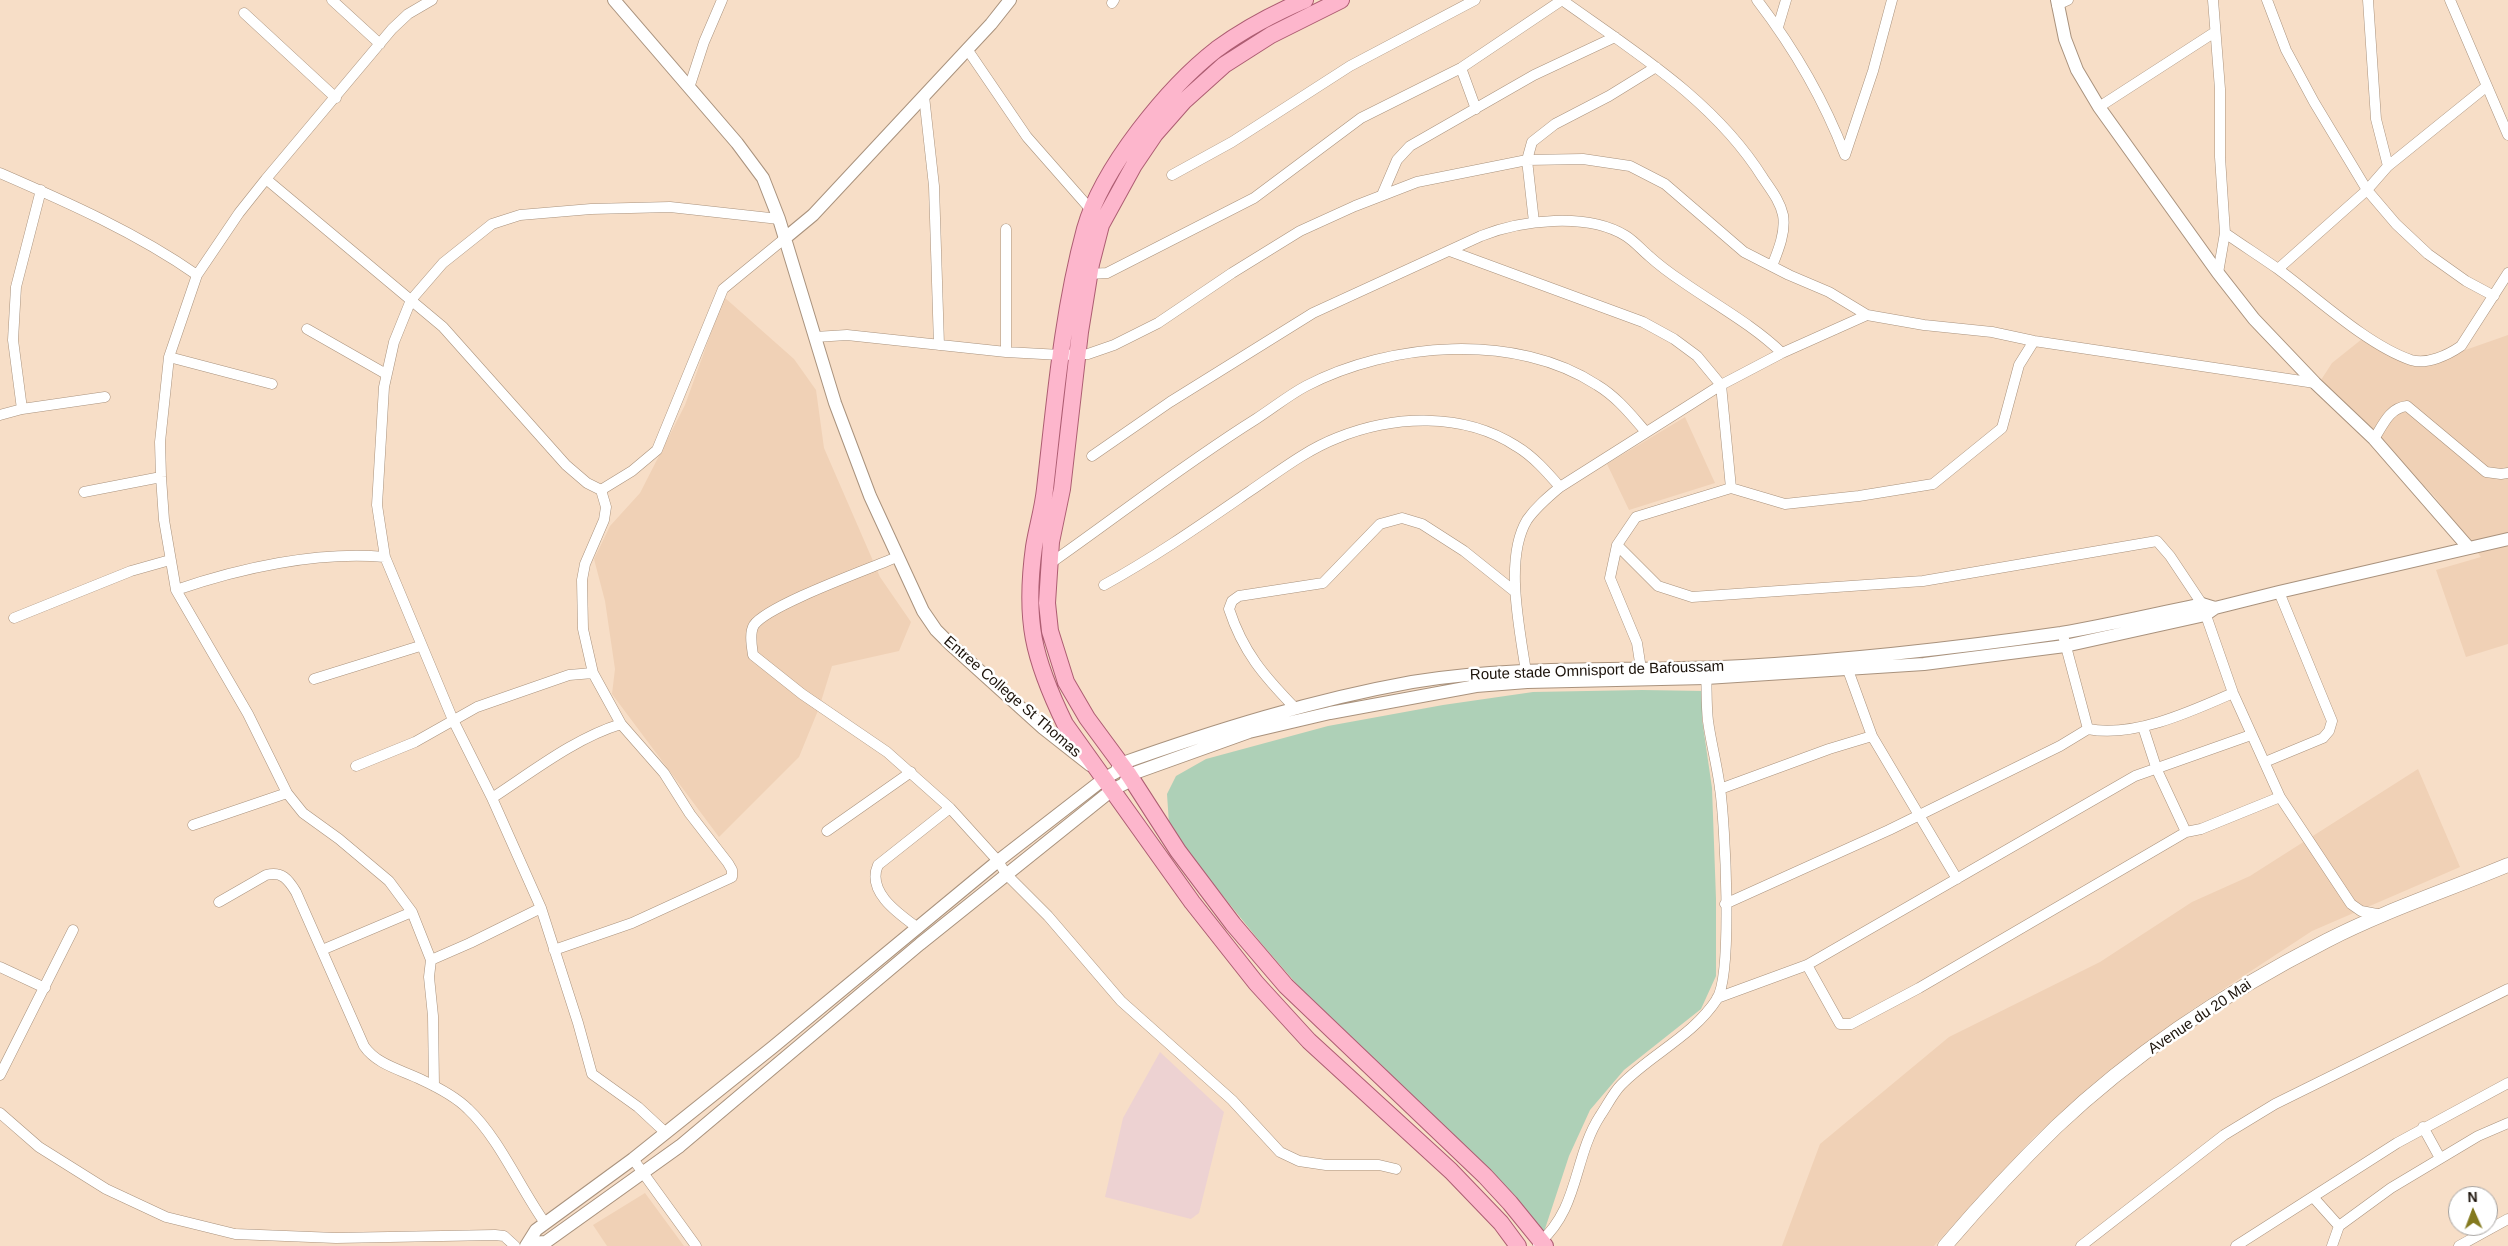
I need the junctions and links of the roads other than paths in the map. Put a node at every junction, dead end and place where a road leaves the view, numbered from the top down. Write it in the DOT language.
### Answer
graph roads {
  1 [pos="332,0"];
  2 [pos="432,0"];
  3 [pos="614,0"];
  4 [pos="722,0"];
  5 [pos="1010,0"];
  6 [pos="1304,0"];
  7 [pos="1342,0"];
  8 [pos="1475,0"];
  9 [pos="1562,0"];
  10 [pos="1757,0"];
  11 [pos="1786,0"];
  12 [pos="1892,0"];
  13 [pos="2213,0"];
  14 [pos="2267,0"];
  15 [pos="2368,0"];
  16 [pos="2450,0"];
  17 [pos="2061,2"];
  18 [pos="244,13"];
  19 [pos="1778,27"];
  20 [pos="2215,32"];
  21 [pos="1615,36"];
  22 [pos="380,44"];
  23 [pos="967,49"];
  24 [pos="1656,66"];
  25 [pos="1461,68"];
  26 [pos="2487,86"];
  27 [pos="689,88"];
  28 [pos="924,96"];
  29 [pos="336,98"];
  30 [pos="2100,107"];
  31 [pos="1476,109"];
  32 [pos="2508,134"];
  33 [pos="1527,160"];
  34 [pos="2388,166"];
  35 [pos="0,173"];
  36 [pos="1172,175"];
  37 [pos="266,179"];
  38 [pos="41,190"];
  39 [pos="2367,190"];
  40 [pos="1382,195"];
  41 [pos="1092,211"];
  42 [pos="779,219"];
  43 [pos="1534,222"];
  44 [pos="1006,229"];
  45 [pos="2225,233"];
  46 [pos="784,239"];
  47 [pos="1450,251"];
  48 [pos="1772,266"];
  49 [pos="2278,269"];
  50 [pos="2508,273"];
  51 [pos="1089,274"];
  52 [pos="2218,274"];
  53 [pos="197,276"];
  54 [pos="2494,296"];
  55 [pos="411,300"];
  56 [pos="1867,315"];
  57 [pos="307,329"];
  58 [pos="815,337"];
  59 [pos="2034,341"];
  60 [pos="939,345"];
  61 [pos="1006,352"];
  62 [pos="1782,353"];
  63 [pos="1069,354"];
  64 [pos="169,357"];
  65 [pos="386,374"];
  66 [pos="2315,383"];
  67 [pos="272,384"];
  68 [pos="1721,385"];
  69 [pos="105,397"];
  70 [pos="22,409"];
  71 [pos="0,415"];
  72 [pos="1646,432"];
  73 [pos="2374,439"];
  74 [pos="1092,456"];
  75 [pos="2508,473"];
  76 [pos="162,477"];
  77 [pos="1560,487"];
  78 [pos="1732,488"];
  79 [pos="601,490"];
  80 [pos="84,492"];
  81 [pos="2508,539"];
  82 [pos="1616,545"];
  83 [pos="2469,548"];
  84 [pos="385,557"];
  85 [pos="897,557"];
  86 [pos="170,560"];
  87 [pos="1048,565"];
  88 [pos="1104,585"];
  89 [pos="176,590"];
  90 [pos="1514,591"];
  91 [pos="2278,592"];
  92 [pos="2207,609"];
  93 [pos="14,618"];
  94 [pos="2062,632"];
  95 [pos="420,646"];
  96 [pos="2065,646"];
  97 [pos="1923,650"];
  98 [pos="1924,664"];
  99 [pos="1641,670"];
  100 [pos="1848,670"];
  101 [pos="593,673"];
  102 [pos="1706,673"];
  103 [pos="1526,676"];
  104 [pos="314,679"];
  105 [pos="2233,693"];
  106 [pos="1294,708"];
  107 [pos="453,720"];
  108 [pos="621,724"];
  109 [pos="2143,727"];
  110 [pos="2088,729"];
  111 [pos="2251,735"];
  112 [pos="1872,736"];
  113 [pos="2264,762"];
  114 [pos="356,766"];
  115 [pos="1124,769"];
  116 [pos="2157,770"];
  117 [pos="911,772"];
  118 [pos="1109,784"];
  119 [pos="1720,789"];
  120 [pos="286,793"];
  121 [pos="2280,797"];
  122 [pos="492,798"];
  123 [pos="950,808"];
  124 [pos="1918,815"];
  125 [pos="193,825"];
  126 [pos="827,832"];
  127 [pos="2186,832"];
  128 [pos="998,862"];
  129 [pos="2508,865"];
  130 [pos="1006,874"];
  131 [pos="1956,879"];
  132 [pos="219,902"];
  133 [pos="1725,904"];
  134 [pos="541,908"];
  135 [pos="412,912"];
  136 [pos="2384,916"];
  137 [pos="918,928"];
  138 [pos="74,930"];
  139 [pos="322,950"];
  140 [pos="554,950"];
  141 [pos="431,960"];
  142 [pos="1807,965"];
  143 [pos="0,967"];
  144 [pos="45,988"];
  145 [pos="2508,989"];
  146 [pos="1717,998"];
  147 [pos="0,1075"];
  148 [pos="2508,1083"];
  149 [pos="434,1086"];
  150 [pos="0,1113"];
  151 [pos="2508,1123"];
  152 [pos="2423,1128"];
  153 [pos="666,1133"];
  154 [pos="2440,1158"];
  155 [pos="633,1159"];
  156 [pos="1396,1169"];
  157 [pos="643,1172"];
  158 [pos="2313,1197"];
  159 [pos="2508,1219"];
  160 [pos="545,1223"];
  161 [pos="2339,1226"];
  162 [pos="1540,1244"];
  163 [pos="528,1245"];
  164 [pos="515,1246"];
  165 [pos="696,1246"];
  166 [pos="1518,1246"];
  167 [pos="1945,1246"];
  168 [pos="2081,1246"];
  169 [pos="2236,1246"];
  170 [pos="2332,1246"];
  171 [pos="2459,1246"];
  1 -- 22 [label="street"];
  2 -- 22 [label="street"];
  3 -- 27 [label="street, Entree College St Thomas"];
  4 -- 27 [label="street"];
  5 -- 23 [label="street"];
  6 -- 41 [label="main road"];
  7 -- 51 [label="main road"];
  8 -- 36 [label="street"];
  9 -- 21 [label="street"];
  9 -- 25 [label="street"];
  10 -- 19 [label="street"];
  11 -- 19 [label="street"];
  12 -- 19 [label="street"];
  13 -- 20 [label="street"];
  14 -- 39 [label="street"];
  15 -- 34 [label="street"];
  16 -- 26 [label="street"];
  17 -- 30 [label="street"];
  18 -- 29 [label="street"];
  20 -- 30 [label="street"];
  20 -- 45 [label="street"];
  21 -- 24 [label="street"];
  21 -- 31 [label="street"];
  22 -- 29 [label="street"];
  23 -- 28 [label="street"];
  23 -- 41 [label="street"];
  24 -- 33 [label="street"];
  24 -- 48 [label="street"];
  25 -- 31 [label="street"];
  25 -- 51 [label="street"];
  26 -- 32 [label="street"];
  26 -- 34 [label="street"];
  27 -- 42 [label="street, Entree College St Thomas"];
  28 -- 46 [label="street"];
  28 -- 60 [label="street"];
  29 -- 37 [label="street"];
  30 -- 52 [label="street"];
  31 -- 40 [label="street"];
  33 -- 40 [label="street"];
  33 -- 43 [label="street"];
  33 -- 48 [label="street"];
  34 -- 39 [label="street"];
  35 -- 38 [label="street"];
  37 -- 53 [label="street"];
  37 -- 55 [label="street"];
  38 -- 53 [label="street"];
  38 -- 70 [label="street"];
  39 -- 49 [label="street"];
  39 -- 54 [label="street"];
  40 -- 63 [label="street"];
  41 -- 63 [label="main road"];
  42 -- 46 [label="street, Entree College St Thomas"];
  42 -- 55 [label="street"];
  43 -- 47 [label="street"];
  43 -- 62 [label="street"];
  44 -- 61 [label="street"];
  45 -- 49 [label="street"];
  45 -- 52 [label="street"];
  46 -- 58 [label="street, Entree College St Thomas"];
  46 -- 79 [label="street"];
  47 -- 68 [label="street"];
  47 -- 74 [label="street"];
  48 -- 56 [label="street"];
  49 -- 54 [label="street"];
  50 -- 54 [label="street"];
  51 -- 63 [label="main road"];
  52 -- 66 [label="street"];
  53 -- 64 [label="street"];
  55 -- 65 [label="street"];
  55 -- 79 [label="street"];
  56 -- 59 [label="street"];
  56 -- 62 [label="street"];
  57 -- 65 [label="street"];
  58 -- 60 [label="street"];
  58 -- 85 [label="street, Entree College St Thomas"];
  59 -- 66 [label="street"];
  59 -- 78 [label="street"];
  60 -- 61 [label="street"];
  61 -- 63 [label="street"];
  62 -- 68 [label="street"];
  63 -- 87 [label="main road"];
  63 -- 118 [label="main road"];
  64 -- 67 [label="street"];
  64 -- 76 [label="street"];
  65 -- 84 [label="street"];
  66 -- 73 [label="street"];
  68 -- 72 [label="street"];
  68 -- 78 [label="street"];
  69 -- 70 [label="street"];
  70 -- 71 [label="street"];
  72 -- 77 [label="street"];
  72 -- 87 [label="street"];
  73 -- 75 [label="street"];
  73 -- 83 [label="street"];
  76 -- 80 [label="street"];
  76 -- 86 [label="street"];
  77 -- 88 [label="street"];
  77 -- 90 [label="street"];
  78 -- 82 [label="street"];
  79 -- 101 [label="street"];
  81 -- 83 [label="street"];
  82 -- 92 [label="street"];
  82 -- 99 [label="street"];
  83 -- 91 [label="street"];
  84 -- 89 [label="street"];
  84 -- 95 [label="street"];
  85 -- 117 [label="street"];
  85 -- 118 [label="street, Entree College St Thomas"];
  86 -- 89 [label="street"];
  86 -- 93 [label="street"];
  87 -- 115 [label="main road"];
  89 -- 120 [label="street"];
  90 -- 103 [label="street"];
  90 -- 106 [label="street"];
  91 -- 92 [label="street"];
  91 -- 113 [label="street"];
  92 -- 94 [label="street, Route stade Omnisport de Bafoussam"];
  92 -- 96 [label="street, Route stade Omnisport de Bafoussam"];
  92 -- 105 [label="street"];
  94 -- 96 [label="street"];
  94 -- 97 [label="street, Route stade Omnisport de Bafoussam"];
  95 -- 104 [label="street"];
  95 -- 107 [label="street"];
  96 -- 98 [label="street, Route stade Omnisport de Bafoussam"];
  96 -- 110 [label="street"];
  97 -- 98 [label="street"];
  97 -- 102 [label="street, Route stade Omnisport de Bafoussam"];
  98 -- 100 [label="street, Route stade Omnisport de Bafoussam"];
  99 -- 102 [label="street, Route stade Omnisport de Bafoussam"];
  99 -- 103 [label="street, Route stade Omnisport de Bafoussam"];
  100 -- 102 [label="street, Route stade Omnisport de Bafoussam"];
  100 -- 112 [label="street"];
  101 -- 107 [label="street"];
  101 -- 108 [label="street"];
  102 -- 103 [label="street, Route stade Omnisport de Bafoussam"];
  102 -- 119 [label="street"];
  103 -- 106 [label="street, Route stade Omnisport de Bafoussam"];
  103 -- 115 [label="street, Route stade Omnisport de Bafoussam"];
  105 -- 109 [label="street"];
  105 -- 111 [label="street"];
  106 -- 115 [label="street, Route stade Omnisport de Bafoussam"];
  107 -- 114 [label="street"];
  107 -- 122 [label="street"];
  108 -- 122 [label="street"];
  108 -- 140 [label="street"];
  109 -- 110 [label="street"];
  109 -- 116 [label="street"];
  110 -- 124 [label="street"];
  111 -- 113 [label="street"];
  111 -- 116 [label="street"];
  112 -- 119 [label="street"];
  112 -- 124 [label="street"];
  113 -- 121 [label="street"];
  115 -- 118 [label="street, Route stade Omnisport de Bafoussam"];
  115 -- 162 [label="main road"];
  116 -- 127 [label="street"];
  116 -- 131 [label="street"];
  117 -- 123 [label="street"];
  117 -- 126 [label="street"];
  118 -- 128 [label="street, Route stade Omnisport de Bafoussam"];
  118 -- 130 [label="street, Route stade Omnisport de Bafoussam"];
  118 -- 166 [label="main road"];
  119 -- 133 [label="street"];
  120 -- 125 [label="street"];
  120 -- 135 [label="street"];
  121 -- 127 [label="street"];
  121 -- 136 [label="street"];
  122 -- 134 [label="street"];
  123 -- 128 [label="street"];
  123 -- 137 [label="street"];
  124 -- 131 [label="street"];
  124 -- 133 [label="street"];
  127 -- 142 [label="street"];
  128 -- 130 [label="street"];
  128 -- 137 [label="street, Route stade Omnisport de Bafoussam"];
  129 -- 136 [label="main road, Avenue du 20 Mai"];
  130 -- 156 [label="street"];
  130 -- 157 [label="street, Route stade Omnisport de Bafoussam"];
  131 -- 142 [label="street"];
  132 -- 139 [label="street"];
  133 -- 146 [label="street"];
  134 -- 140 [label="street"];
  134 -- 141 [label="street"];
  135 -- 139 [label="street"];
  135 -- 141 [label="street"];
  136 -- 167 [label="main road, Avenue du 20 Mai"];
  137 -- 153 [label="street, Route stade Omnisport de Bafoussam"];
  138 -- 144 [label="street"];
  139 -- 149 [label="street"];
  140 -- 153 [label="street"];
  141 -- 149 [label="street"];
  142 -- 146 [label="street"];
  143 -- 144 [label="street"];
  144 -- 147 [label="street"];
  145 -- 168 [label="street"];
  146 -- 162 [label="street"];
  148 -- 152 [label="street"];
  149 -- 160 [label="street"];
  150 -- 164 [label="street"];
  151 -- 154 [label="street"];
  152 -- 154 [label="street"];
  152 -- 158 [label="street"];
  153 -- 155 [label="street, Route stade Omnisport de Bafoussam"];
  154 -- 161 [label="street"];
  155 -- 157 [label="street"];
  155 -- 160 [label="street, Route stade Omnisport de Bafoussam"];
  157 -- 163 [label="street, Route stade Omnisport de Bafoussam"];
  157 -- 165 [label="street"];
  158 -- 161 [label="street"];
  158 -- 169 [label="street"];
  159 -- 171 [label="street"];
  160 -- 163 [label="street, Route stade Omnisport de Bafoussam"];
  161 -- 170 [label="street"];
}
